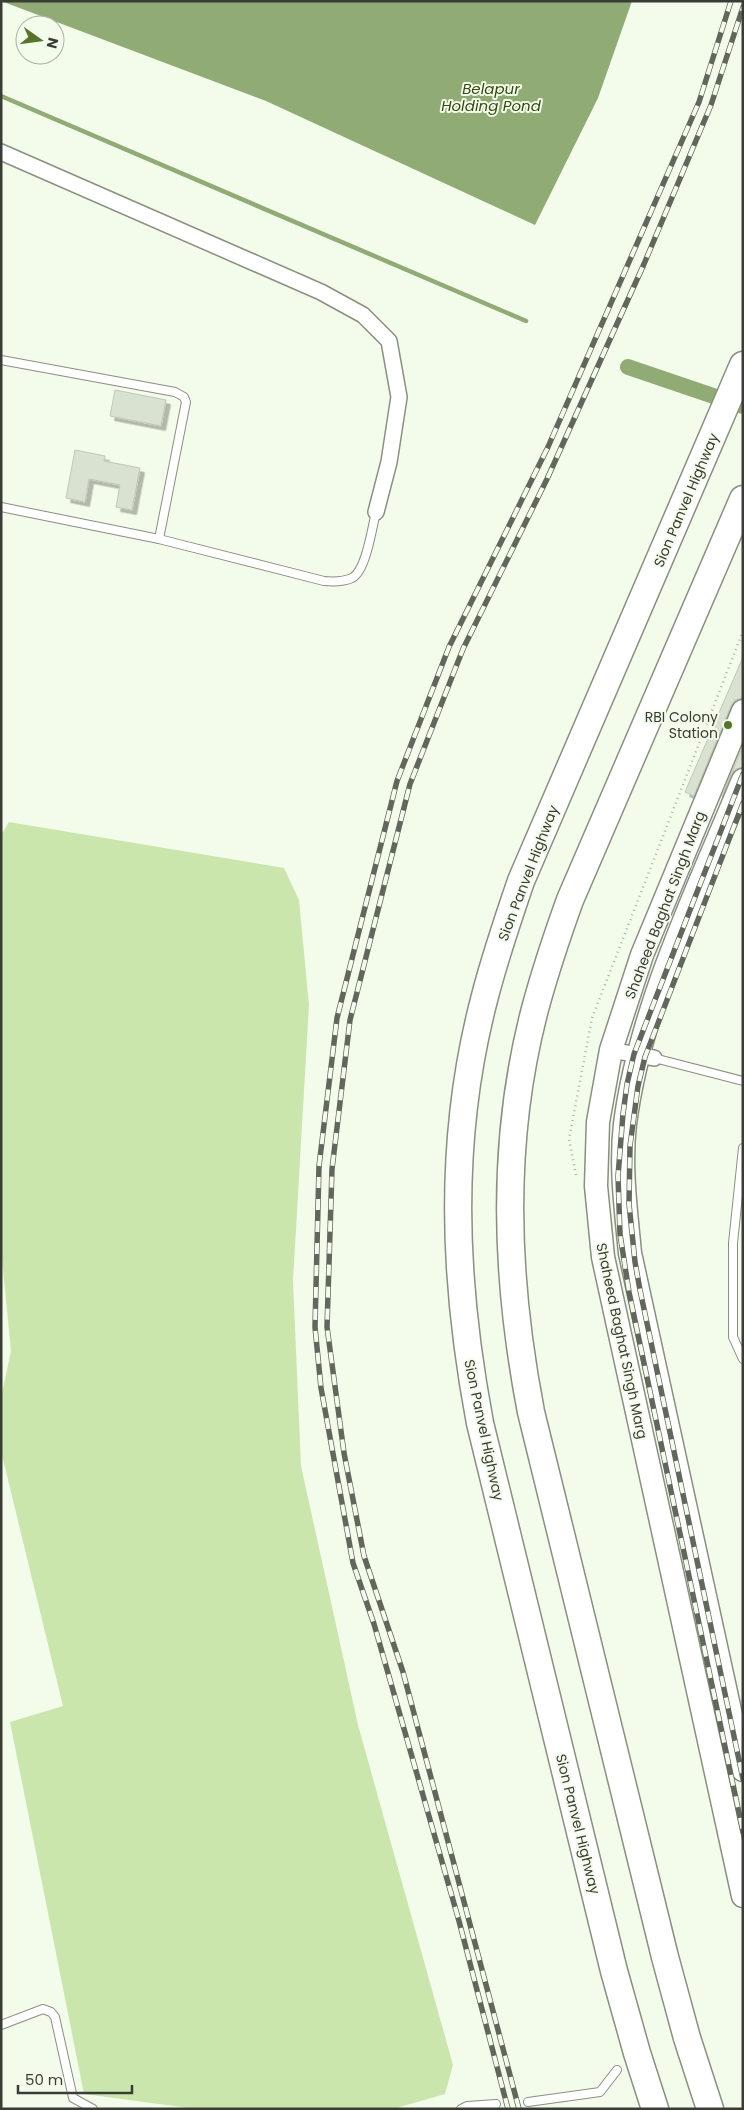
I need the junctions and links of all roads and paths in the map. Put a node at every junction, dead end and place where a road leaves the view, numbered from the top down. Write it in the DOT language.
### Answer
graph roads {
  1 [pos="1,152"];
  2 [pos="1,360"];
  3 [pos="742,366"];
  4 [pos="743,499"];
  5 [pos="1,507"];
  6 [pos="376,512"];
  7 [pos="159,539"];
  8 [pos="743,711"];
  9 [pos="743,780"];
  10 [pos="611,1050"];
  11 [pos="646,1056"];
  12 [pos="743,1081"];
  13 [pos="743,1148"];
  14 [pos="743,1359"];
  15 [pos="743,1770"];
  16 [pos="743,1896"];
  17 [pos="1,2026"];
  18 [pos="617,2070"];
  19 [pos="528,2102"];
  20 [pos="496,2104"];
  21 [pos="93,2109"];
  22 [pos="462,2109"];
  23 [pos="655,2109"];
  24 [pos="710,2109"];
  1 -- 6 [label="street"];
  2 -- 7 [label="lane"];
  3 -- 23 [label="highway, Sion Panvel Highway"];
  4 -- 24 [label="highway"];
  5 -- 7 [label="lane"];
  6 -- 7 [label="lane"];
  8 -- 10 [label="main road, Shaheed Baghat Singh Marg"];
  9 -- 11 [label="main road, Shaheed Baghat Singh Marg"];
  10 -- 11 [label="street"];
  10 -- 16 [label="main road, Shaheed Baghat Singh Marg"];
  11 -- 12 [label="lane"];
  11 -- 15 [label="main road, Shaheed Baghat Singh Marg"];
  13 -- 14 [label="lane"];
  17 -- 21 [label="lane"];
  18 -- 19 [label="lane"];
  20 -- 22 [label="lane"];
}
